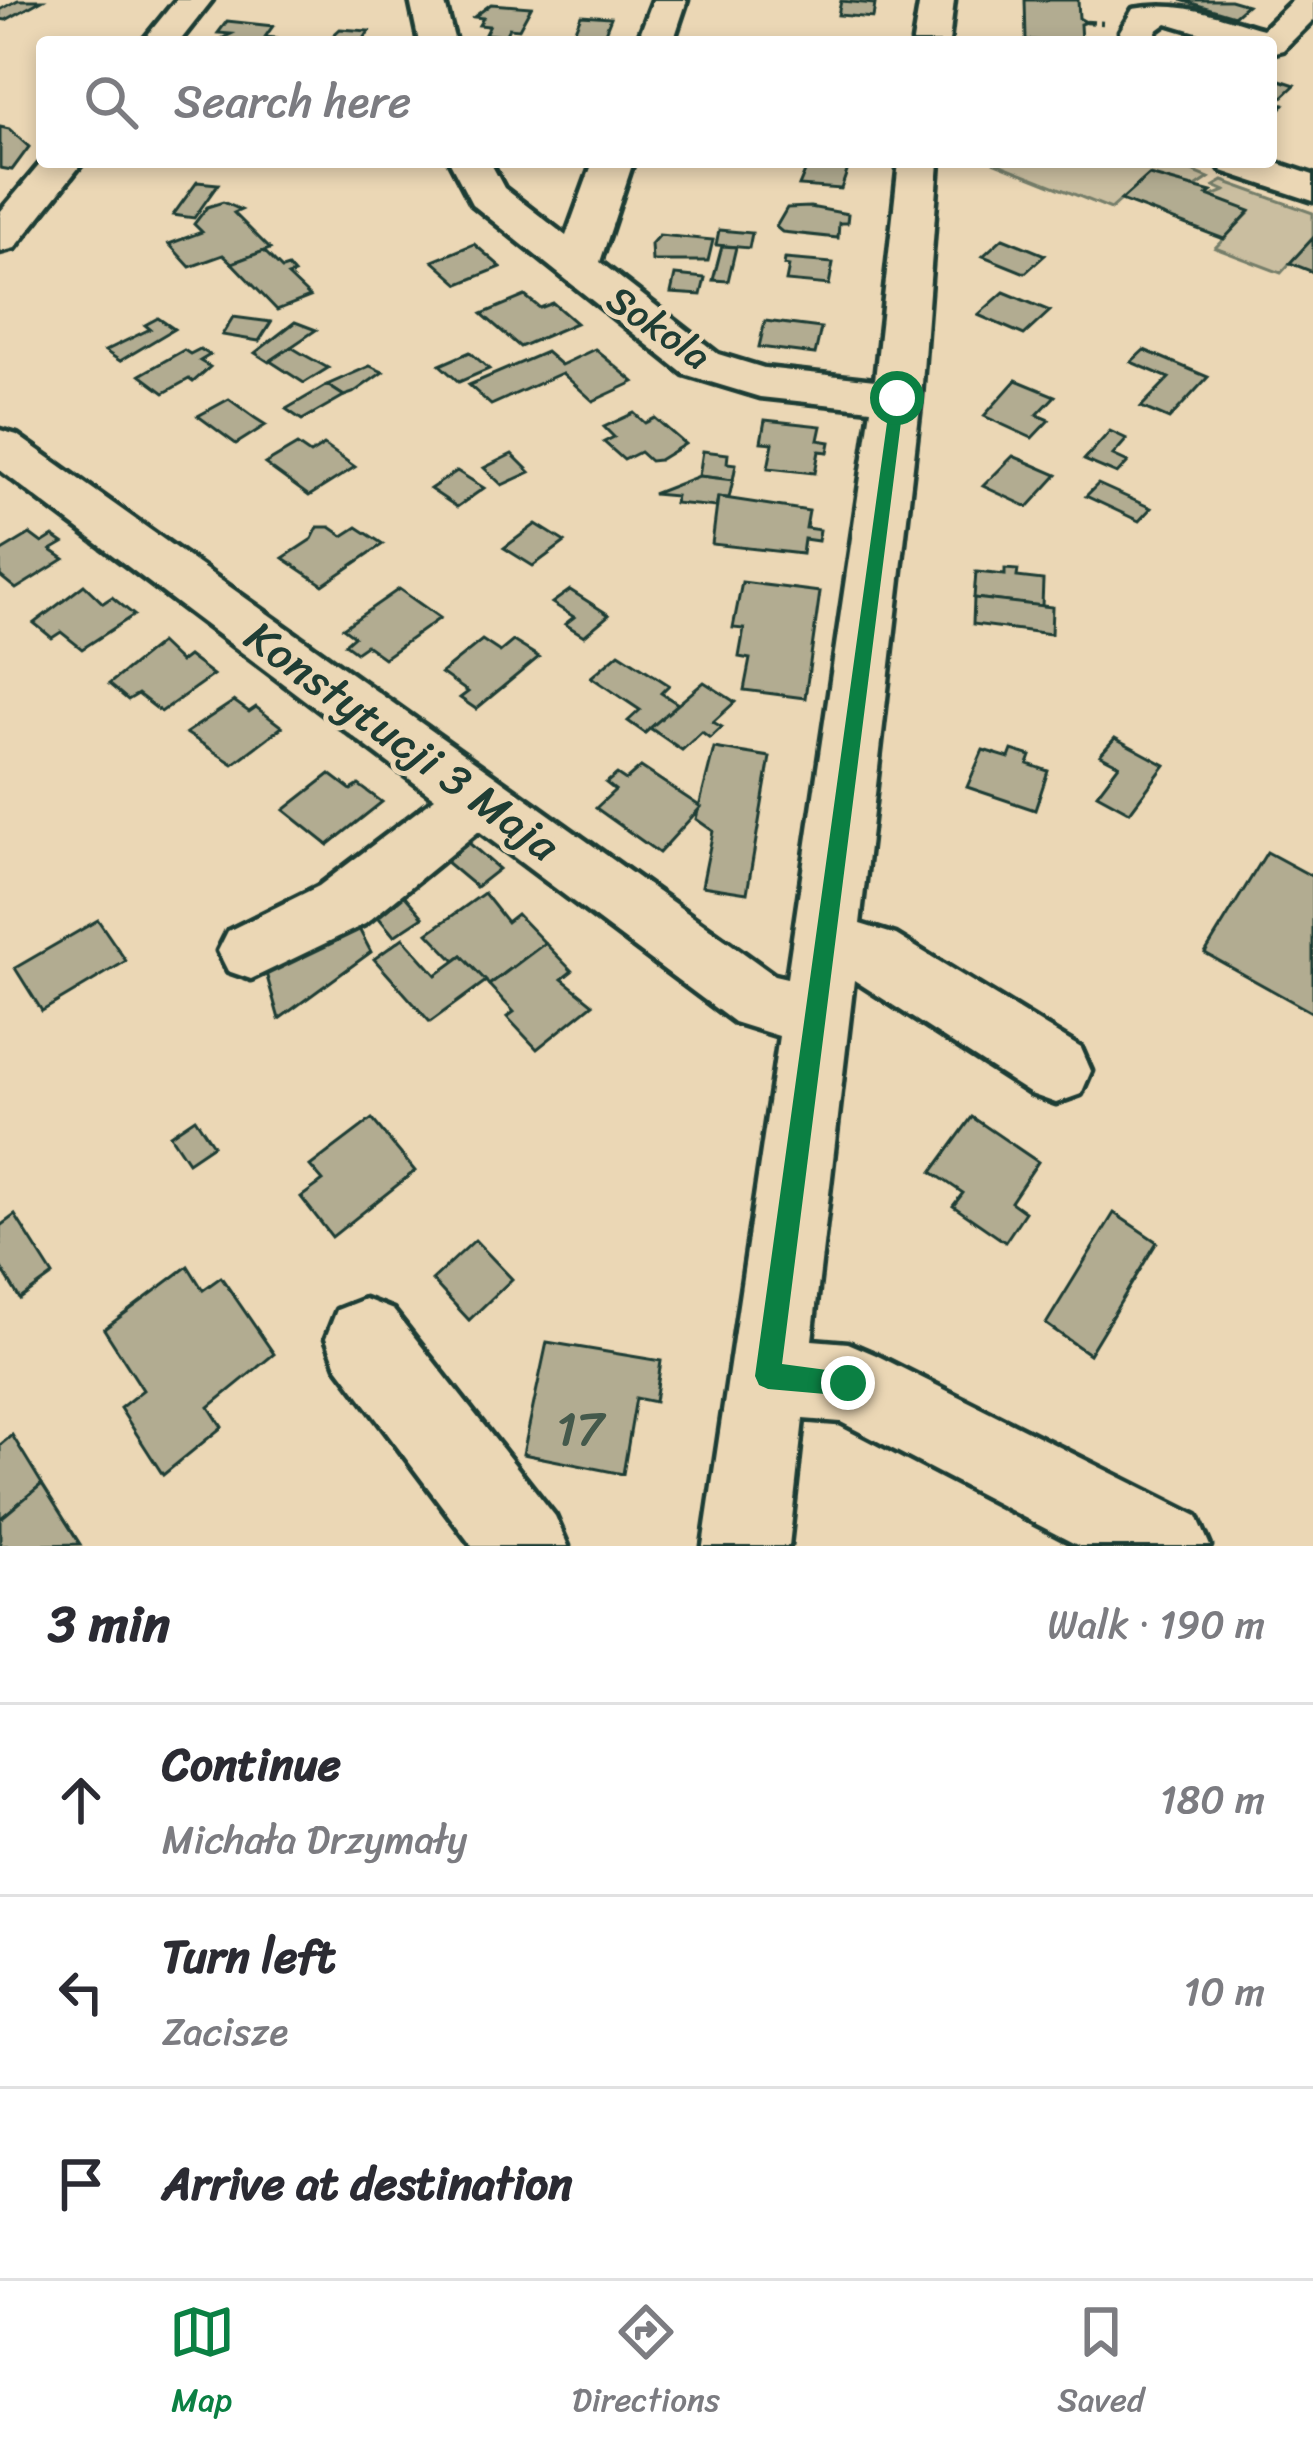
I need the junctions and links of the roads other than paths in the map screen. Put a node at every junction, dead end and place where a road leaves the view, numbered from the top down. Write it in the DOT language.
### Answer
graph roads {
  1 [pos="195,0"];
  2 [pos="427,0"];
  3 [pos="670,0"];
  4 [pos="937,0"];
  5 [pos="1312,0"];
  6 [pos="165,36"];
  7 [pos="436,36"];
  8 [pos="657,36"];
  9 [pos="932,36"];
  10 [pos="1138,36"];
  11 [pos="1250,36"];
  12 [pos="1276,36"];
  13 [pos="1277,44"];
  14 [pos="1313,56"];
  15 [pos="58,168"];
  16 [pos="473,168"];
  17 [pos="611,168"];
  18 [pos="918,168"];
  19 [pos="1253,168"];
  20 [pos="1313,189"];
  21 [pos="592,220"];
  22 [pos="524,226"];
  23 [pos="0,239"];
  24 [pos="576,268"];
  25 [pos="897,398"];
  26 [pos="0,446"];
  27 [pos="478,798"];
  28 [pos="250,951"];
  29 [pos="819,980"];
  30 [pos="1056,1071"];
  31 [pos="365,1338"];
  32 [pos="768,1376"];
  33 [pos="525,1546"];
  34 [pos="746,1546"];
  35 [pos="1167,1546"];
  1 -- 6 [label="street"];
  2 -- 7 [label="street"];
  3 -- 8 [label="street"];
  4 -- 9 [label="street"];
  5 -- 12 [label="street"];
  10 -- 11 [label="street"];
  13 -- 14 [label="street"];
  15 -- 23 [label="street"];
  16 -- 22 [label="street, Sokola"];
  17 -- 21 [label="street"];
  18 -- 25 [label="street"];
  19 -- 20 [label="street"];
  21 -- 22 [label="street"];
  21 -- 24 [label="street"];
  22 -- 24 [label="street, Sokola"];
  24 -- 25 [label="street, Sokola"];
  25 -- 29 [label="street"];
  26 -- 27 [label="street, Konstytucji 3 Maja"];
  27 -- 28 [label="street"];
  27 -- 29 [label="street, Konstytucji 3 Maja"];
  29 -- 30 [label="street, Konstytucji 3 Maja"];
  29 -- 32 [label="street"];
  31 -- 33 [label="street"];
  32 -- 34 [label="street"];
  32 -- 35 [label="street"];
}
